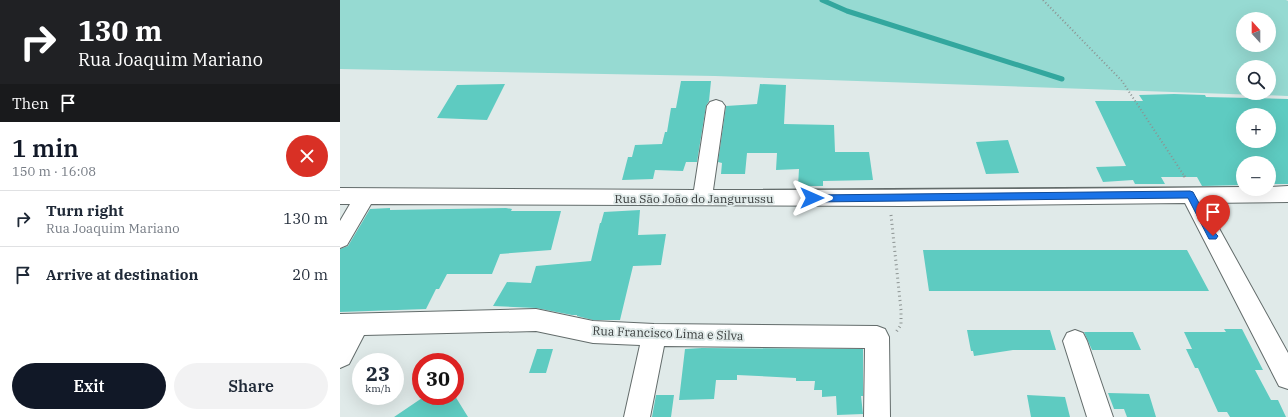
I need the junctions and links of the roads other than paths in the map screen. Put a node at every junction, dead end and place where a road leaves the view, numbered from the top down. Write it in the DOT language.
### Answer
graph roads {
  1 [pos="716,106"];
  2 [pos="1288,194"];
  3 [pos="1193,195"];
  4 [pos="340,196"];
  5 [pos="365,196"];
  6 [pos="702,198"];
  7 [pos="340,240"];
  8 [pos="349,325"];
  9 [pos="654,335"];
  10 [pos="1075,341"];
  11 [pos="340,356"];
  12 [pos="1288,377"];
  13 [pos="637,417"];
  14 [pos="877,417"];
  15 [pos="1100,417"];
  1 -- 6 [label="street"];
  2 -- 3 [label="street, Rua São João do Jangurussu"];
  3 -- 6 [label="street, Rua São João do Jangurussu"];
  3 -- 12 [label="street"];
  4 -- 5 [label="street, Rua São João do Jangurussu"];
  5 -- 6 [label="street, Rua São João do Jangurussu"];
  5 -- 7 [label="street"];
  8 -- 9 [label="street, Rua Francisco Lima e Silva"];
  8 -- 11 [label="street"];
  9 -- 13 [label="street"];
  9 -- 14 [label="street, Rua Francisco Lima e Silva"];
  10 -- 15 [label="street"];
}
